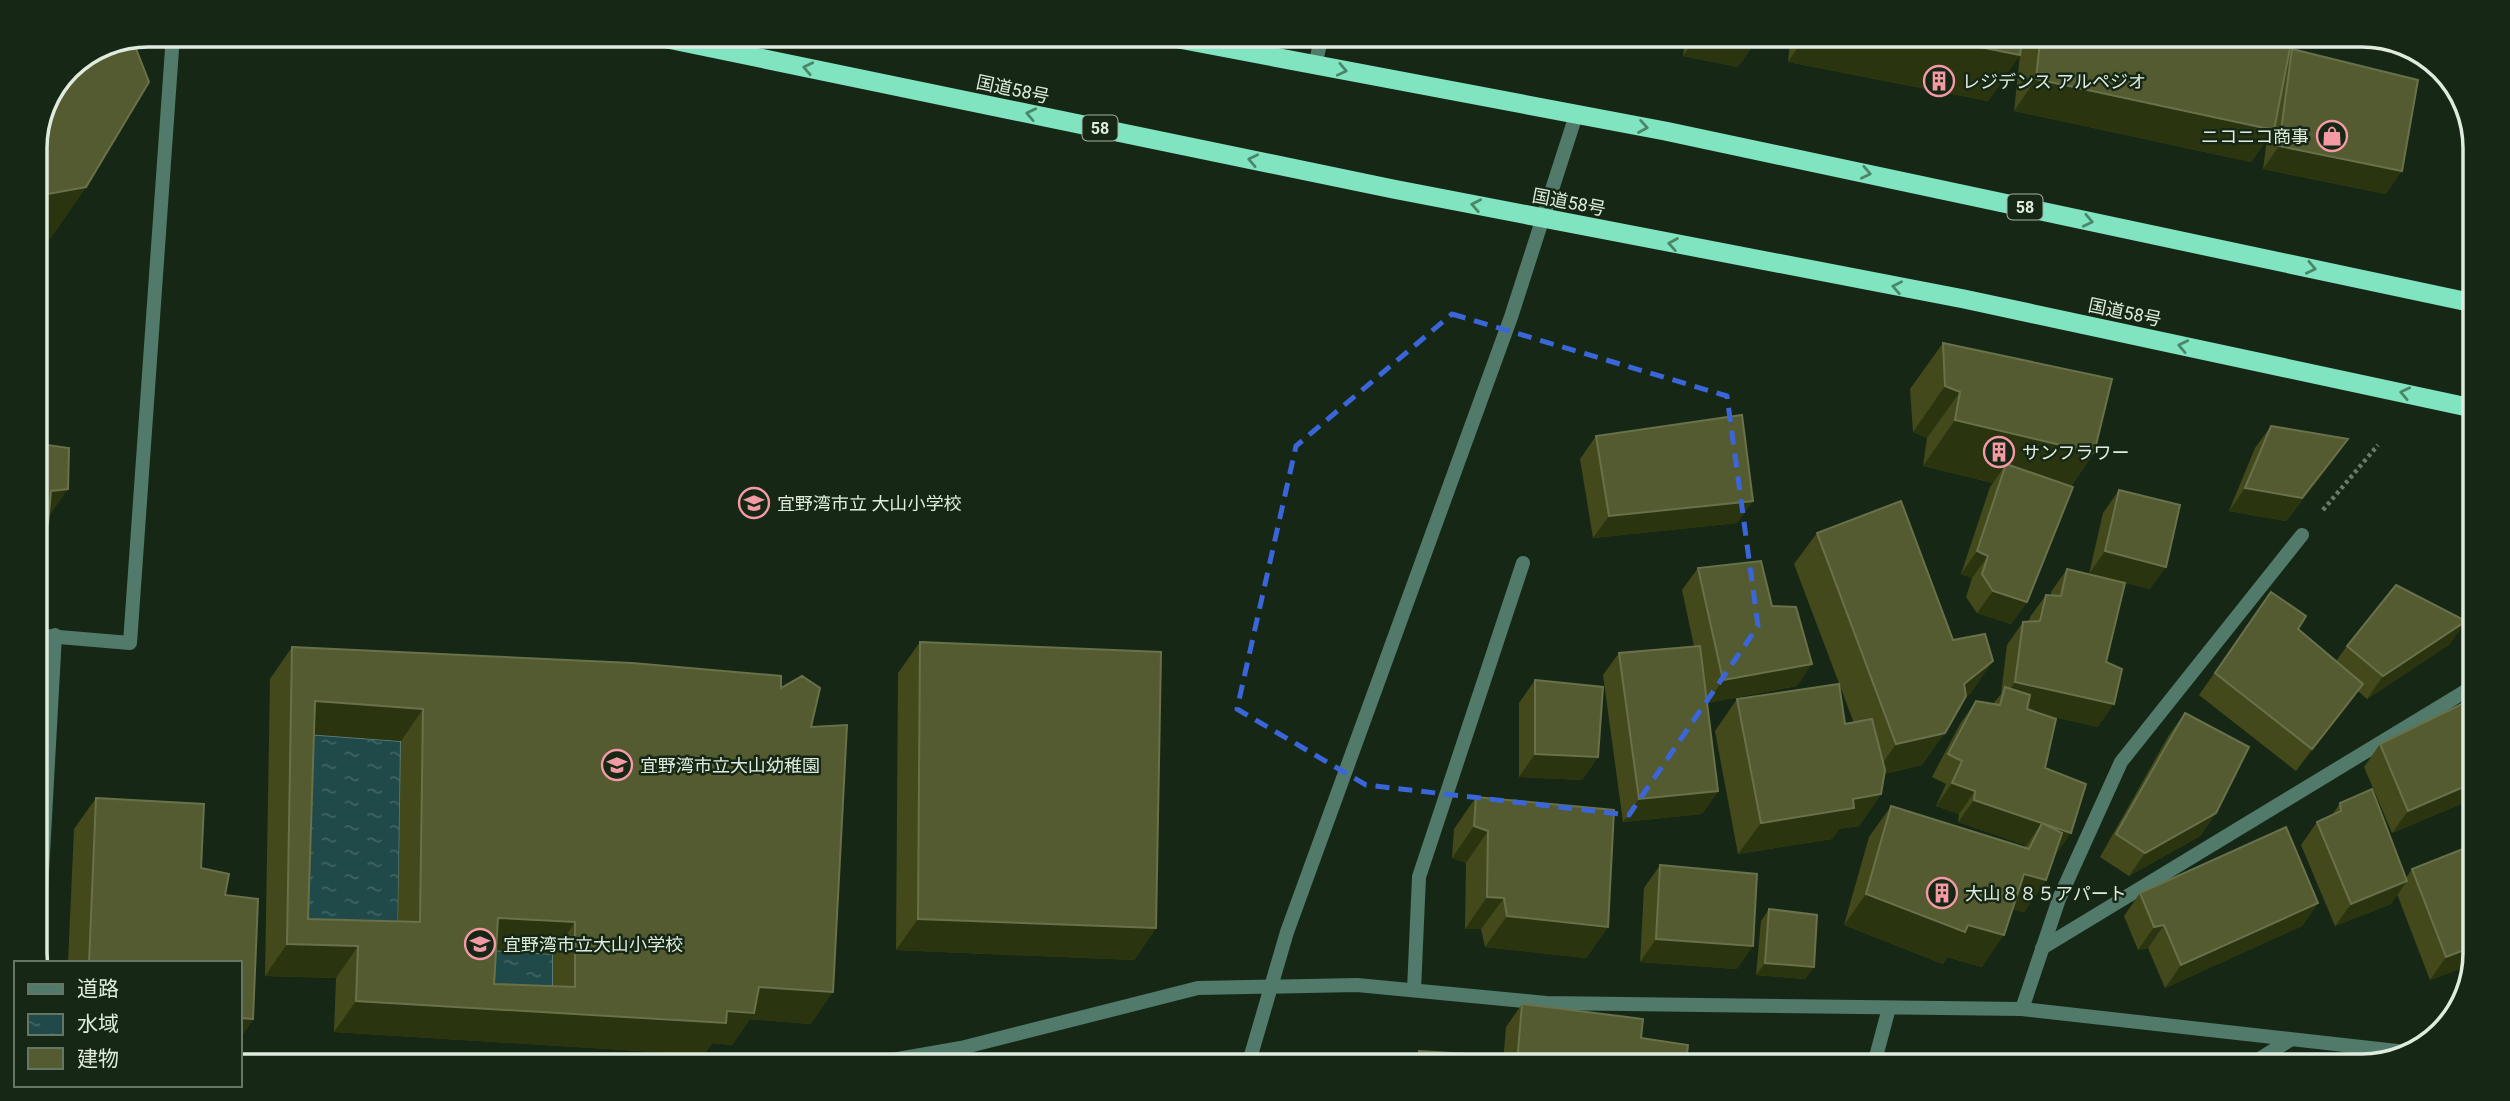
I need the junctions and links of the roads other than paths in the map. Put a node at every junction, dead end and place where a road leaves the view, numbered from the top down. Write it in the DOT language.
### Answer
graph roads {
  1 [pos="172,47"];
  2 [pos="707,47"];
  3 [pos="1221,47"];
  4 [pos="1319,47"];
  5 [pos="1315,65"];
  6 [pos="1576,115"];
  7 [pos="1543,219"];
  8 [pos="2463,301"];
  9 [pos="2463,406"];
  10 [pos="2302,535"];
  11 [pos="1523,562"];
  12 [pos="47,635"];
  13 [pos="55,635"];
  14 [pos="2463,693"];
  15 [pos="47,781"];
  16 [pos="2042,948"];
  17 [pos="1414,990"];
  18 [pos="1889,1008"];
  19 [pos="2022,1009"];
  20 [pos="2290,1040"];
  21 [pos="2388,1050"];
  22 [pos="926,1054"];
  23 [pos="1251,1054"];
  24 [pos="1877,1054"];
  25 [pos="2267,1054"];
  1 -- 13 [label="street"];
  7 -- 2 [label="highway, 国道58号 / 58, one-way"];
  3 -- 5 [label="highway, 58"];
  4 -- 5 [label="street"];
  5 -- 6 [label="highway, 58, one-way"];
  6 -- 7 [label="street"];
  6 -- 8 [label="highway, 58, one-way"];
  9 -- 7 [label="highway, 国道58号 / 58, one-way"];
  7 -- 23 [label="street"];
  10 -- 16 [label="street"];
  11 -- 17 [label="street"];
  12 -- 13 [label="street"];
  13 -- 15 [label="street"];
  14 -- 16 [label="street"];
  16 -- 19 [label="street"];
  17 -- 18 [label="street"];
  17 -- 22 [label="street"];
  18 -- 19 [label="street"];
  18 -- 24 [label="street"];
  19 -- 20 [label="street"];
  20 -- 21 [label="street"];
  20 -- 25 [label="street"];
}
